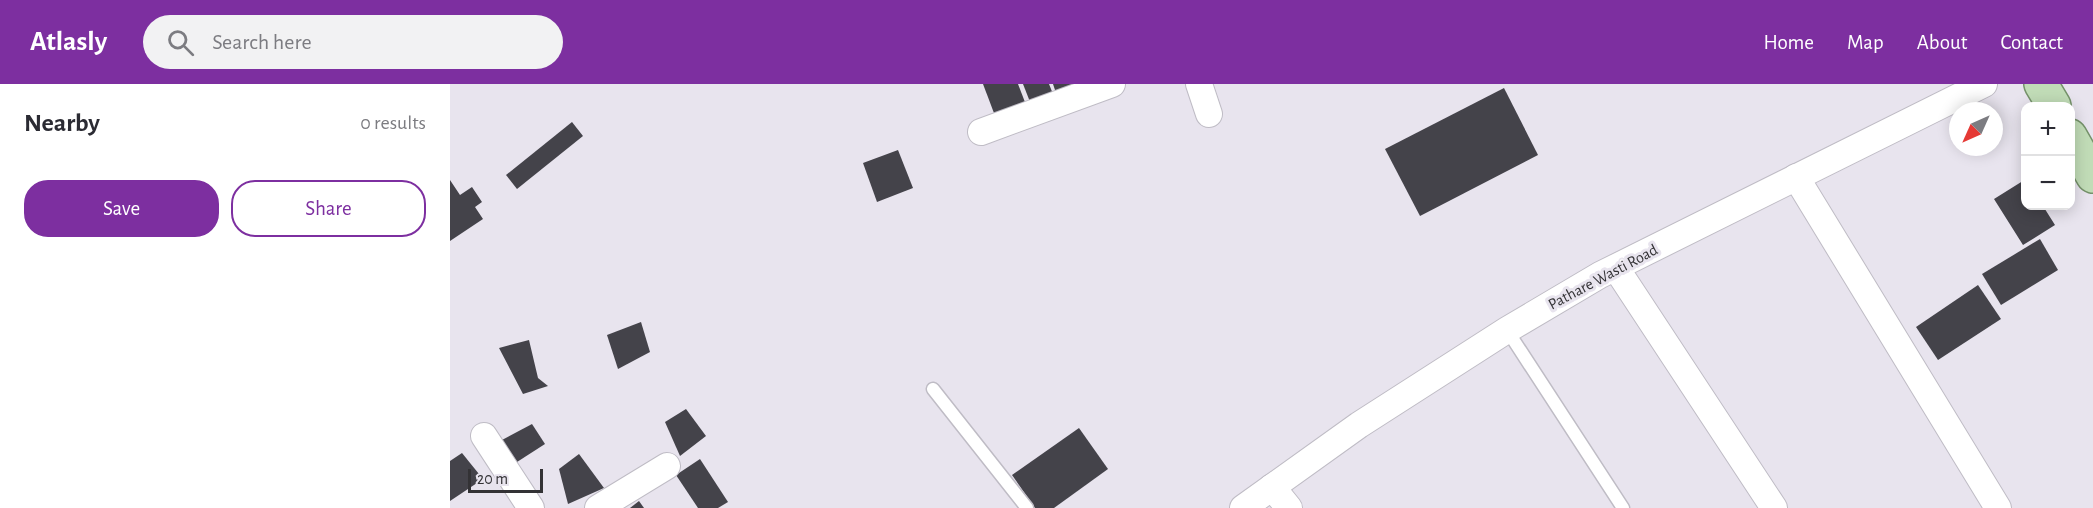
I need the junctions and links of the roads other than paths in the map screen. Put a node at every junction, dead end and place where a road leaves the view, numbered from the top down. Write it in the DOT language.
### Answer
graph roads {
  1 [pos="1112,84"];
  2 [pos="1199,84"];
  3 [pos="1984,84"];
  4 [pos="2041,84"];
  5 [pos="2052,102"];
  6 [pos="1209,114"];
  7 [pos="981,132"];
  8 [pos="2075,145"];
  9 [pos="2093,176"];
  10 [pos="1796,177"];
  11 [pos="1616,268"];
  12 [pos="1508,330"];
  13 [pos="933,389"];
  14 [pos="484,436"];
  15 [pos="667,466"];
  16 [pos="1272,487"];
  17 [pos="531,508"];
  18 [pos="598,508"];
  19 [pos="1027,508"];
  20 [pos="1243,508"];
  21 [pos="1289,508"];
  22 [pos="1623,508"];
  23 [pos="1774,508"];
  24 [pos="1998,508"];
  1 -- 7 [label="street"];
  2 -- 6 [label="street"];
  3 -- 10 [label="street, Pathare Wasti Road"];
  4 -- 5 [label="main road"];
  8 -- 9 [label="main road"];
  10 -- 11 [label="street, Pathare Wasti Road"];
  10 -- 24 [label="street"];
  11 -- 12 [label="street, Pathare Wasti Road"];
  11 -- 23 [label="street"];
  12 -- 16 [label="street, Pathare Wasti Road"];
  12 -- 22 [label="lane"];
  13 -- 19 [label="lane"];
  14 -- 17 [label="street"];
  15 -- 18 [label="street"];
  16 -- 20 [label="street, Pathare Wasti Road"];
  16 -- 21 [label="street"];
}
